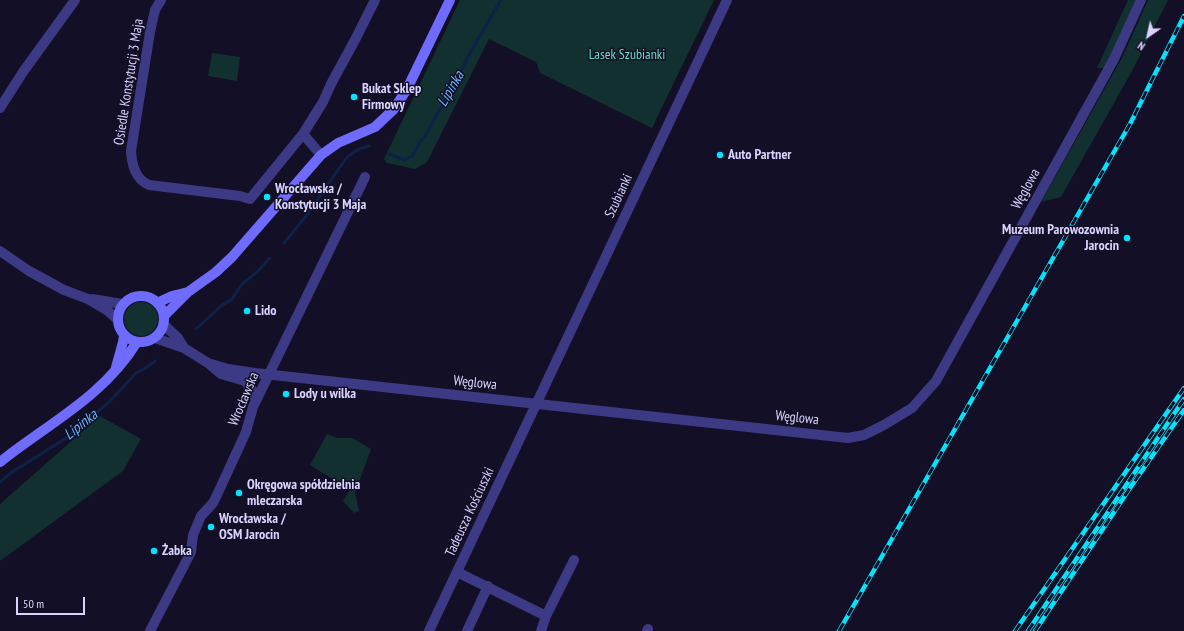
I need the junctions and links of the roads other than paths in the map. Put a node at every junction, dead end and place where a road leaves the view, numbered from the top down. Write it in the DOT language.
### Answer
graph roads {
  1 [pos="75,0"];
  2 [pos="161,0"];
  3 [pos="375,0"];
  4 [pos="450,0"];
  5 [pos="727,0"];
  6 [pos="1141,0"];
  7 [pos="0,108"];
  8 [pos="304,134"];
  9 [pos="321,155"];
  10 [pos="366,177"];
  11 [pos="0,251"];
  12 [pos="188,292"];
  13 [pos="88,299"];
  14 [pos="157,302"];
  15 [pos="122,304"];
  16 [pos="117,319"];
  17 [pos="164,320"];
  18 [pos="124,336"];
  19 [pos="155,338"];
  20 [pos="137,342"];
  21 [pos="184,348"];
  22 [pos="208,363"];
  23 [pos="114,373"];
  24 [pos="270,374"];
  25 [pos="256,401"];
  26 [pos="536,404"];
  27 [pos="0,462"];
  28 [pos="574,560"];
  29 [pos="457,572"];
  30 [pos="488,586"];
  31 [pos="546,616"];
  32 [pos="150,631"];
  33 [pos="429,631"];
  34 [pos="467,631"];
  35 [pos="541,631"];
  1 -- 7 [label="street"];
  2 -- 8 [label="street, Osiedle Konstytucji 3 Maja"];
  3 -- 8 [label="street, Osiedle Konstytucji 3 Maja"];
  4 -- 9 [label="street"];
  5 -- 26 [label="street, Szubianki"];
  6 -- 26 [label="street, Węglowa"];
  8 -- 9 [label="street"];
  9 -- 12 [label="street"];
  10 -- 24 [label="street, Wrocławska"];
  11 -- 13 [label="street"];
  12 -- 14 [label="street"];
  12 -- 17 [label="street"];
  13 -- 15 [label="street"];
  13 -- 16 [label="street"];
  14 -- 15 [label="street"];
  14 -- 17 [label="street"];
  15 -- 16 [label="street"];
  16 -- 18 [label="street"];
  17 -- 19 [label="street"];
  17 -- 21 [label="street, Węglowa"];
  18 -- 20 [label="street"];
  18 -- 23 [label="street"];
  19 -- 20 [label="street"];
  19 -- 21 [label="street, Węglowa"];
  20 -- 23 [label="street"];
  21 -- 22 [label="street, Węglowa"];
  22 -- 24 [label="street, Węglowa"];
  22 -- 25 [label="street, Węglowa"];
  23 -- 27 [label="street"];
  24 -- 25 [label="street, Wrocławska"];
  24 -- 26 [label="street, Węglowa"];
  25 -- 32 [label="street, Wrocławska"];
  26 -- 29 [label="street, Tadeusza Kościuszki"];
  28 -- 31 [label="street"];
  29 -- 30 [label="street"];
  29 -- 33 [label="street, Tadeusza Kościuszki"];
  30 -- 31 [label="street"];
  30 -- 34 [label="street"];
  31 -- 35 [label="street"];
}
